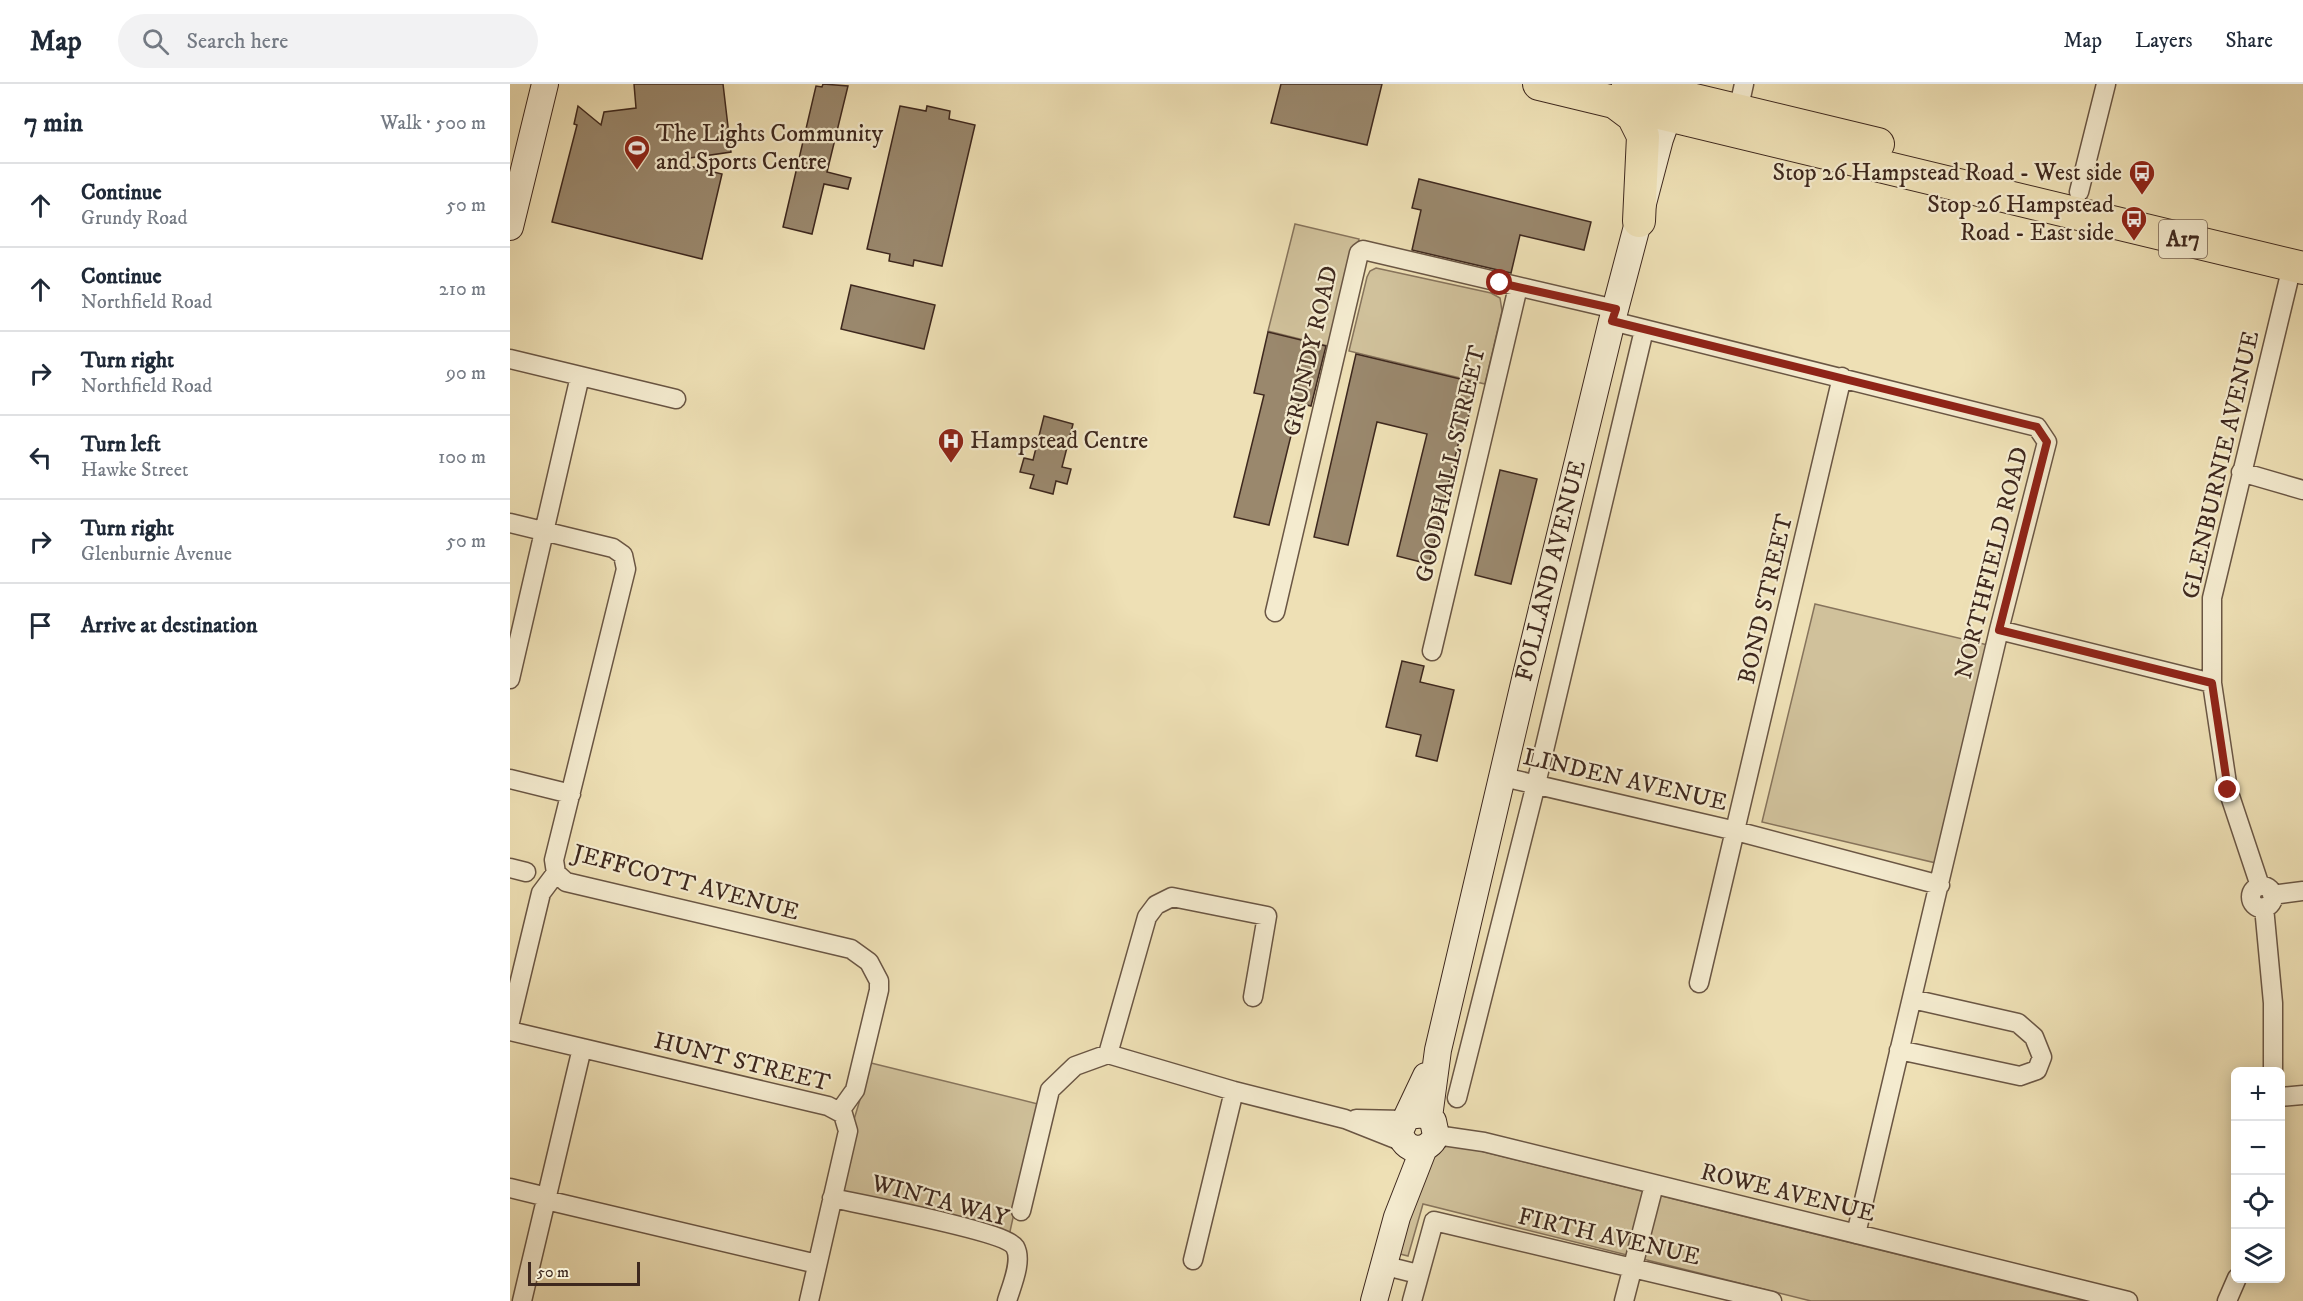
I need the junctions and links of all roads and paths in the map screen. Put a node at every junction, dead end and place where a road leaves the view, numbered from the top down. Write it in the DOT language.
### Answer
graph roads {
  1 [pos="545,84"];
  2 [pos="1539,84"];
  3 [pos="2106,84"];
  4 [pos="1623,94"];
  5 [pos="1741,97"];
  6 [pos="1672,106"];
  7 [pos="516,178"];
  8 [pos="2076,203"];
  9 [pos="1639,221"];
  10 [pos="510,227"];
  11 [pos="2298,256"];
  12 [pos="1518,287"];
  13 [pos="1614,315"];
  14 [pos="1644,330"];
  15 [pos="510,359"];
  16 [pos="580,376"];
  17 [pos="1842,377"];
  18 [pos="676,399"];
  19 [pos="2241,472"];
  20 [pos="2303,490"];
  21 [pos="510,523"];
  22 [pos="545,532"];
  23 [pos="1275,612"];
  24 [pos="1999,630"];
  25 [pos="1432,651"];
  26 [pos="510,679"];
  27 [pos="2212,683"];
  28 [pos="1503,777"];
  29 [pos="510,779"];
  30 [pos="1536,784"];
  31 [pos="571,794"];
  32 [pos="1736,831"];
  33 [pos="556,873"];
  34 [pos="1940,885"];
  35 [pos="2303,891"];
  36 [pos="2265,896"];
  37 [pos="1699,983"];
  38 [pos="1253,997"];
  39 [pos="1912,999"];
  40 [pos="510,1022"];
  41 [pos="510,1031"];
  42 [pos="582,1048"];
  43 [pos="1899,1050"];
  44 [pos="1108,1054"];
  45 [pos="2273,1067"];
  46 [pos="1234,1091"];
  47 [pos="2303,1095"];
  48 [pos="2285,1097"];
  49 [pos="1457,1098"];
  50 [pos="840,1111"];
  51 [pos="1415,1132"];
  52 [pos="1654,1185"];
  53 [pos="510,1188"];
  54 [pos="546,1198"];
  55 [pos="832,1198"];
  56 [pos="1021,1211"];
  57 [pos="1856,1234"];
  58 [pos="1192,1260"];
  59 [pos="817,1264"];
  60 [pos="1382,1265"];
  61 [pos="1632,1266"];
  62 [pos="1418,1274"];
  63 [pos="2234,1283"];
  64 [pos="2236,1283"];
  65 [pos="522,1301"];
  66 [pos="809,1301"];
  67 [pos="1007,1301"];
  68 [pos="1374,1301"];
  69 [pos="1412,1301"];
  70 [pos="1624,1301"];
  71 [pos="1772,1301"];
  72 [pos="2128,1301"];
  73 [pos="2227,1301"];
  74 [pos="2236,1301"];
  1 -- 7 [label="street"];
  2 -- 4 [label="highway, A17"];
  3 -- 8 [label="street"];
  4 -- 6 [label="highway, A17"];
  4 -- 9 [label="highway"];
  5 -- 6 [label="highway, A17"];
  5 -- 8 [label="highway, A17"];
  6 -- 8 [label="highway, A17"];
  6 -- 9 [label="street, FOLLAND AVENUE"];
  7 -- 10 [label="street"];
  8 -- 11 [label="highway, A17"];
  9 -- 13 [label="street, FOLLAND AVENUE"];
  11 -- 19 [label="street, GLENBURNIE AVENUE"];
  12 -- 13 [label="street, GRUNDY ROAD"];
  12 -- 23 [label="street, GRUNDY ROAD"];
  12 -- 25 [label="street, GOODHALL STREET"];
  13 -- 14 [label="street, NORTHFIELD ROAD"];
  13 -- 28 [label="street, FOLLAND AVENUE"];
  14 -- 17 [label="street, NORTHFIELD ROAD"];
  14 -- 30 [label="street, FOLLAND AVENUE"];
  15 -- 16 [label="street"];
  16 -- 18 [label="street"];
  16 -- 22 [label="street"];
  17 -- 24 [label="street, NORTHFIELD ROAD"];
  17 -- 32 [label="street, BOND STREET"];
  19 -- 20 [label="street"];
  19 -- 27 [label="street, GLENBURNIE AVENUE"];
  21 -- 22 [label="street, JEFFCOTT AVENUE"];
  22 -- 26 [label="street"];
  22 -- 31 [label="street, JEFFCOTT AVENUE"];
  24 -- 27 [label="street"];
  24 -- 34 [label="street, NORTHFIELD ROAD"];
  27 -- 36 [label="street, GLENBURNIE AVENUE"];
  28 -- 30 [label="street, LINDEN AVENUE"];
  28 -- 51 [label="street, FOLLAND AVENUE"];
  29 -- 31 [label="street"];
  30 -- 32 [label="street, LINDEN AVENUE"];
  30 -- 49 [label="street, FOLLAND AVENUE"];
  31 -- 33 [label="street, JEFFCOTT AVENUE"];
  32 -- 34 [label="street, LINDEN AVENUE"];
  32 -- 37 [label="street, LINDEN AVENUE"];
  33 -- 40 [label="street"];
  33 -- 50 [label="street, JEFFCOTT AVENUE"];
  34 -- 39 [label="street, NORTHFIELD ROAD"];
  35 -- 36 [label="street"];
  36 -- 45 [label="street, GLENBURNIE AVENUE"];
  38 -- 44 [label="street"];
  39 -- 43 [label="street, NORTHFIELD ROAD"];
  39 -- 43 [label="street"];
  41 -- 42 [label="street, HUNT STREET"];
  42 -- 50 [label="street, HUNT STREET"];
  42 -- 54 [label="street"];
  43 -- 57 [label="street, NORTHFIELD ROAD"];
  44 -- 46 [label="street, ROWE AVENUE"];
  44 -- 56 [label="street"];
  46 -- 51 [label="street, ROWE AVENUE"];
  46 -- 58 [label="street"];
  47 -- 48 [label="street"];
  50 -- 55 [label="street, HUNT STREET"];
  51 -- 52 [label="street, ROWE AVENUE"];
  51 -- 60 [label="street, FOLLAND AVENUE"];
  52 -- 57 [label="street, ROWE AVENUE"];
  52 -- 61 [label="street"];
  53 -- 54 [label="street"];
  54 -- 59 [label="street"];
  54 -- 65 [label="street"];
  55 -- 59 [label="street, HUNT STREET"];
  55 -- 67 [label="street, WINTA WAY"];
  57 -- 72 [label="street, ROWE AVENUE"];
  59 -- 66 [label="street, HUNT STREET"];
  60 -- 62 [label="street"];
  60 -- 68 [label="street, FOLLAND AVENUE"];
  61 -- 62 [label="street, FIRTH AVENUE"];
  61 -- 70 [label="street"];
  61 -- 71 [label="street, FIRTH AVENUE"];
  62 -- 69 [label="street"];
  63 -- 73 [label="street"];
  64 -- 74 [label="street"];
}
